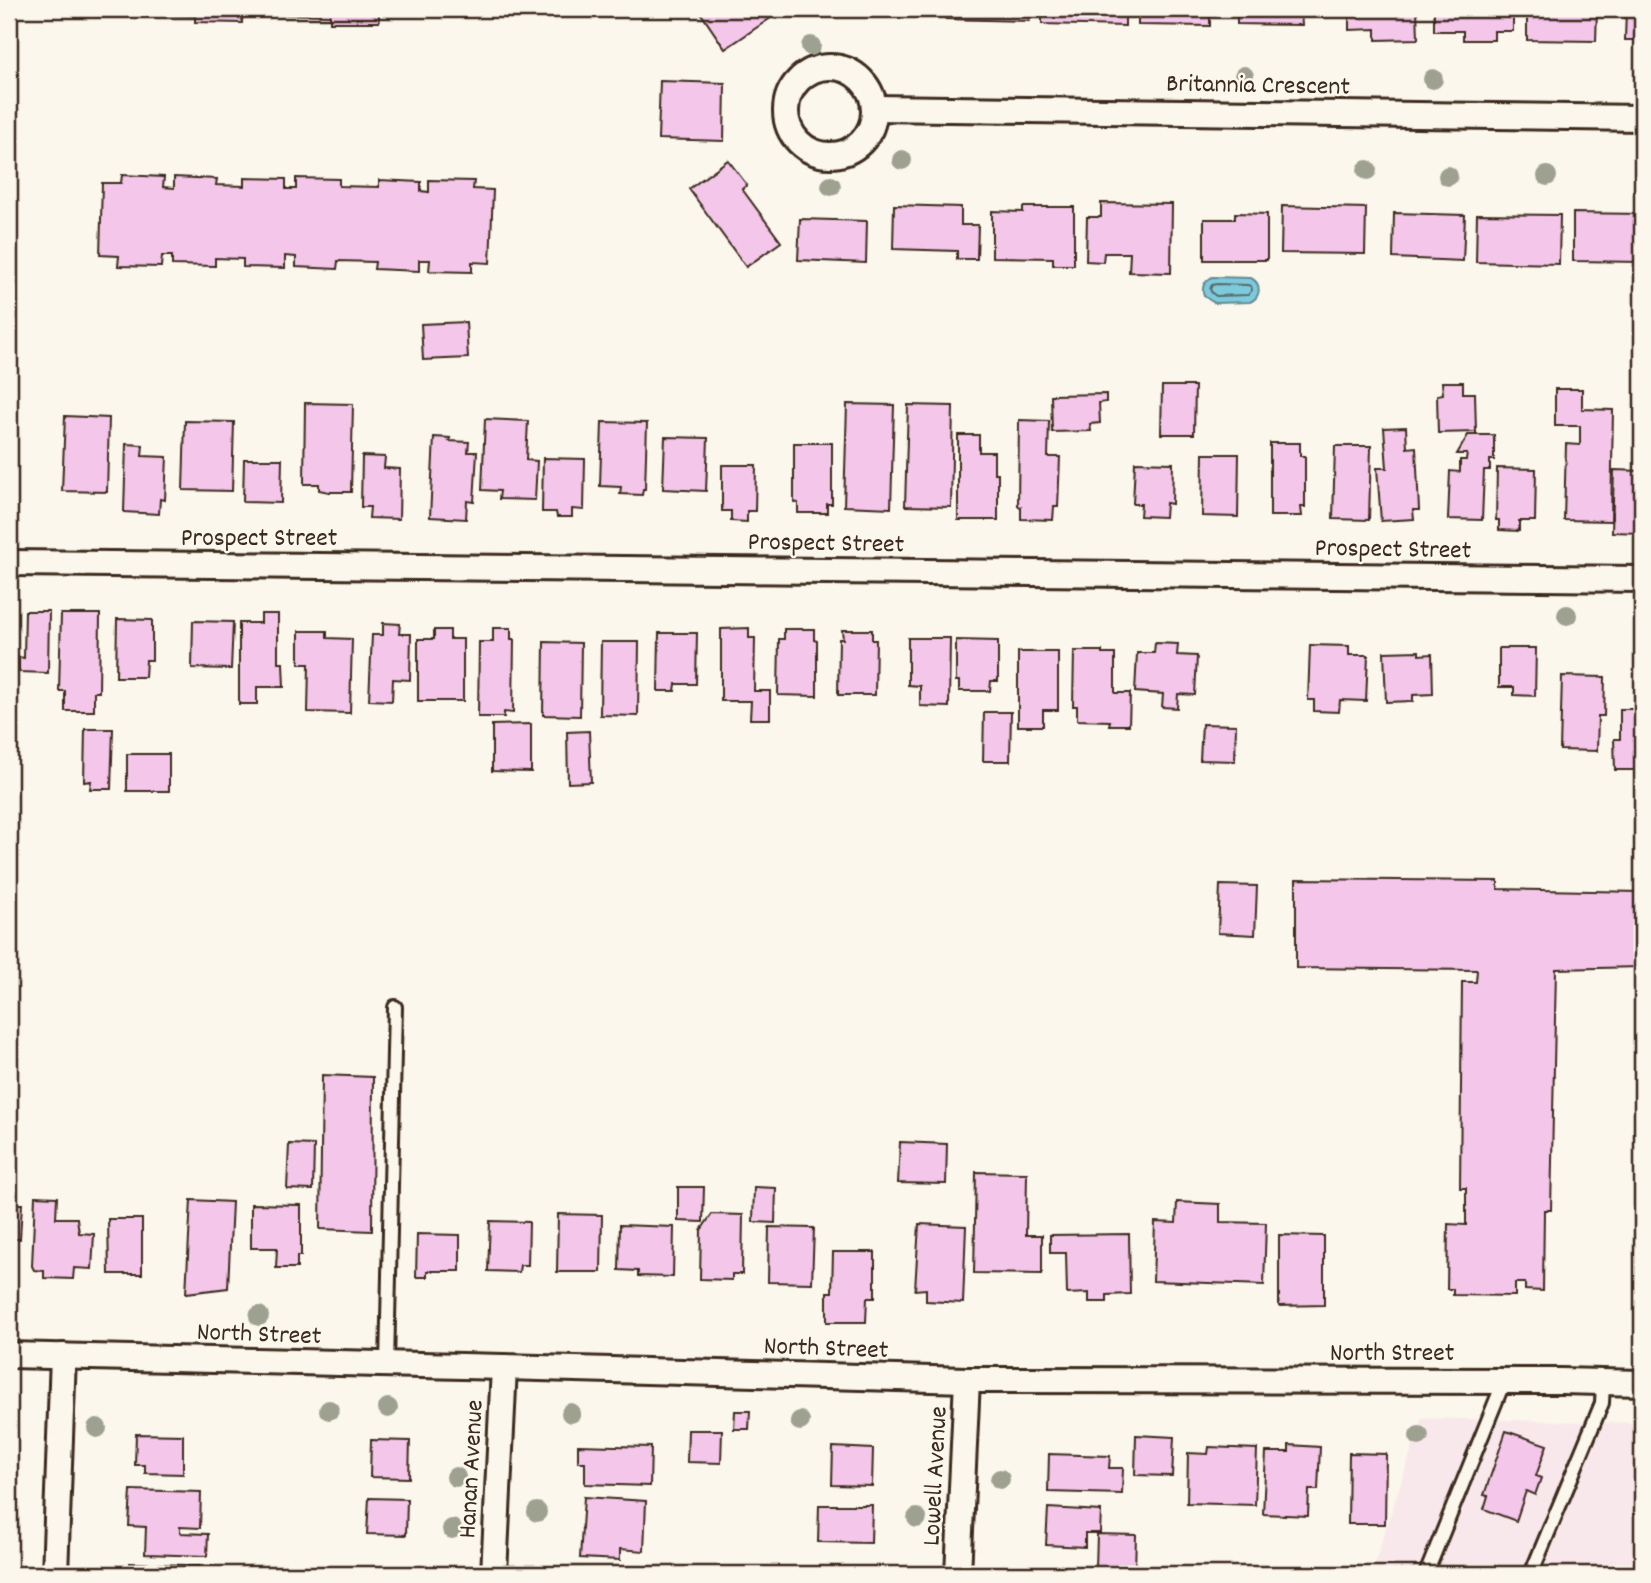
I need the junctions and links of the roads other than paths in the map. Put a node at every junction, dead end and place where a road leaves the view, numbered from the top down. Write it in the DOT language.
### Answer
graph roads {
  1 [pos="874,108"];
  2 [pos="1642,118"];
  3 [pos="9,563"];
  4 [pos="1642,579"];
  5 [pos="394,1007"];
  6 [pos="9,1356"];
  7 [pos="62,1356"];
  8 [pos="387,1365"];
  9 [pos="504,1367"];
  10 [pos="967,1380"];
  11 [pos="1504,1381"];
  12 [pos="1603,1383"];
  13 [pos="1642,1383"];
  14 [pos="55,1574"];
  15 [pos="494,1574"];
  16 [pos="958,1574"];
  17 [pos="1426,1574"];
  18 [pos="1531,1574"];
  1 -- 2 [label="street, Britannia Crescent"];
  3 -- 4 [label="street, Prospect Street"];
  5 -- 8 [label="lane"];
  6 -- 7 [label="street, North Street"];
  7 -- 8 [label="street, North Street"];
  7 -- 14 [label="street"];
  8 -- 9 [label="street, North Street"];
  9 -- 10 [label="street, North Street"];
  9 -- 15 [label="street, Hanan Avenue"];
  10 -- 11 [label="street, North Street"];
  10 -- 16 [label="street, Lowell Avenue"];
  11 -- 12 [label="street, North Street"];
  11 -- 17 [label="lane"];
  12 -- 13 [label="street, North Street"];
  12 -- 18 [label="lane"];
}
